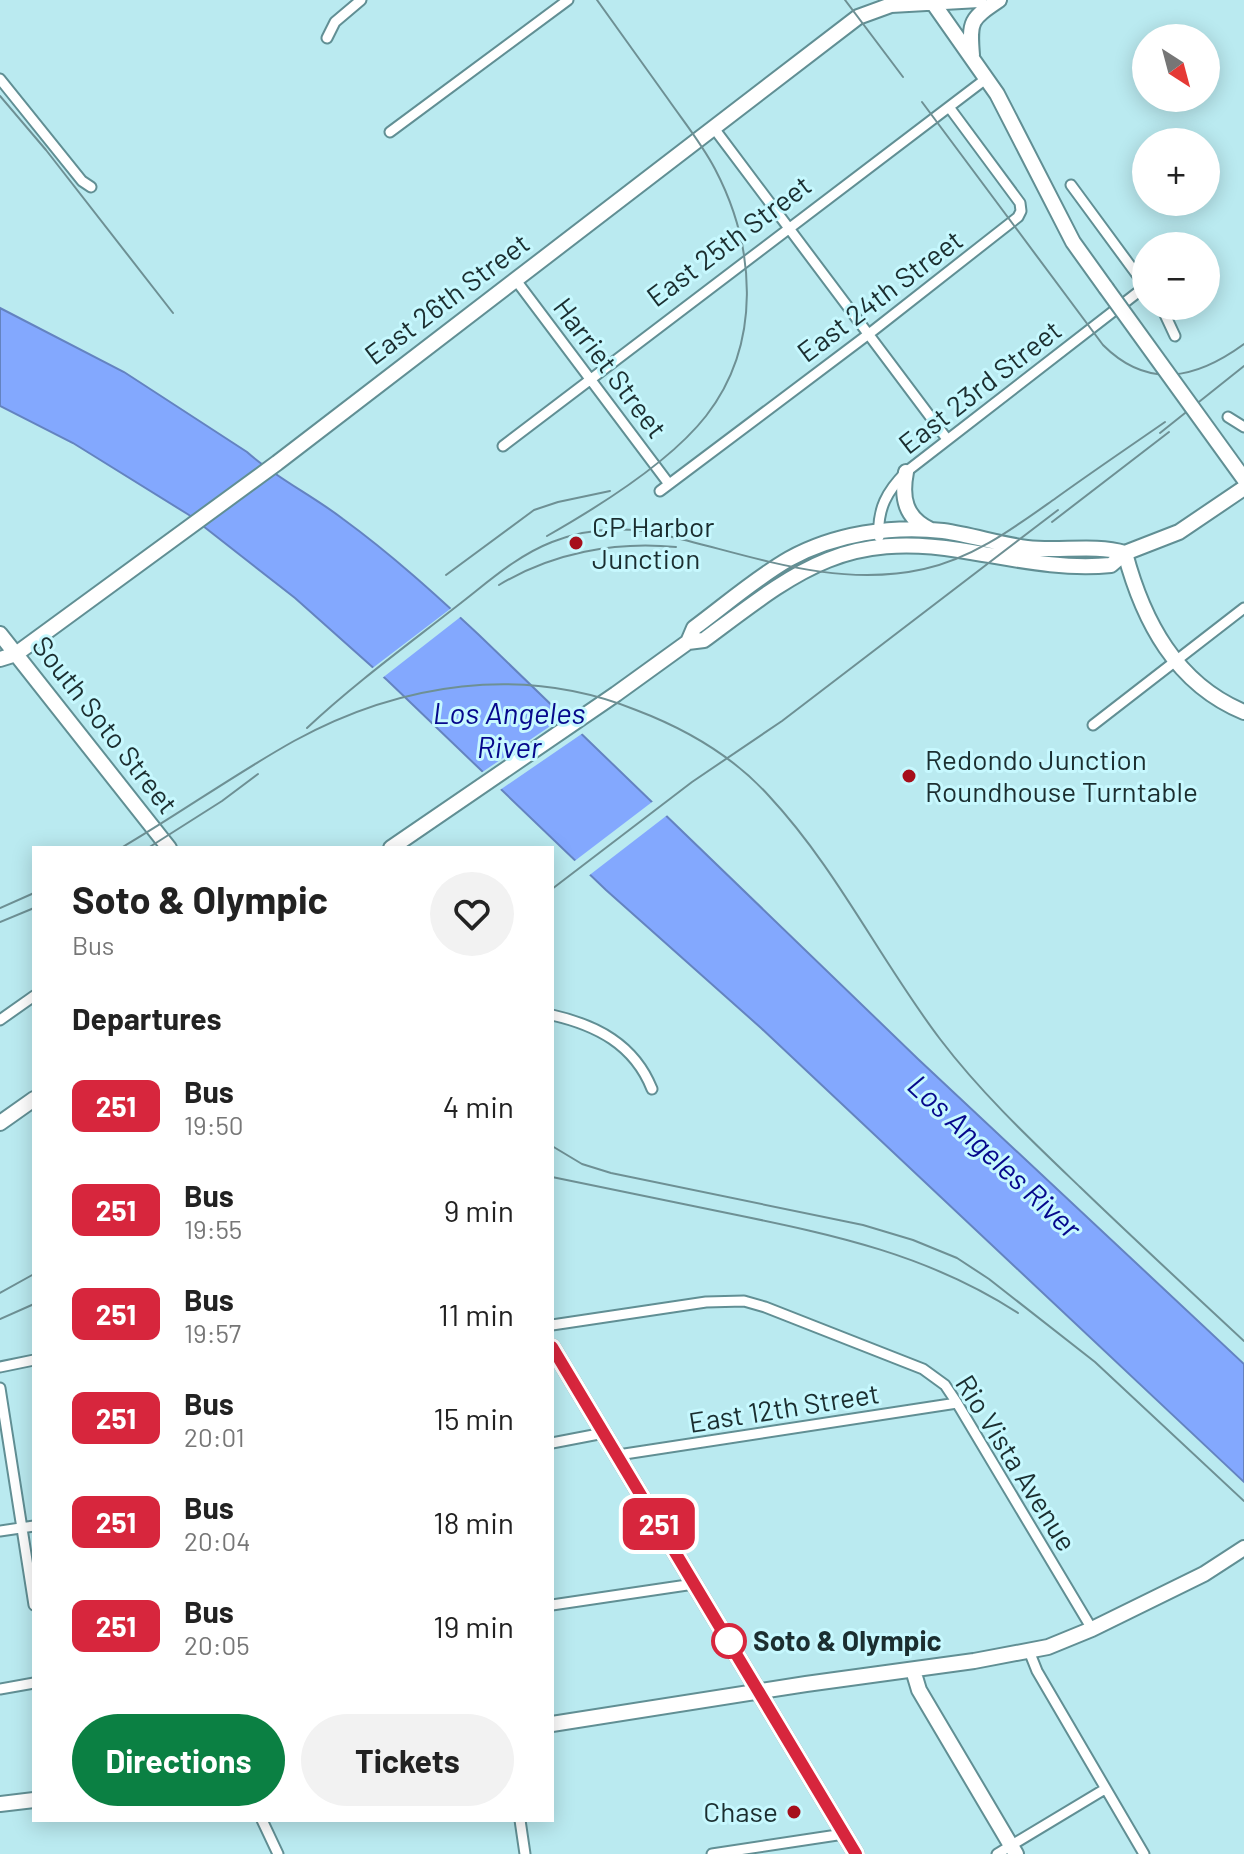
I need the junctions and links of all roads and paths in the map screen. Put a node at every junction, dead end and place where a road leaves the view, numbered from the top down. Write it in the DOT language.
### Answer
graph roads {
  1 [pos="361,0"];
  2 [pos="568,0"];
  3 [pos="878,0"];
  4 [pos="979,0"];
  5 [pos="999,0"];
  6 [pos="932,1"];
  7 [pos="846,25"];
  8 [pos="327,38"];
  9 [pos="972,55"];
  10 [pos="987,78"];
  11 [pos="0,79"];
  12 [pos="949,107"];
  13 [pos="713,127"];
  14 [pos="390,132"];
  15 [pos="1071,185"];
  16 [pos="91,187"];
  17 [pos="789,228"];
  18 [pos="1132,268"];
  19 [pos="515,279"];
  20 [pos="1132,298"];
  21 [pos="1168,320"];
  22 [pos="868,334"];
  23 [pos="1175,336"];
  24 [pos="590,379"];
  25 [pos="1228,417"];
  26 [pos="1244,427"];
  27 [pos="947,439"];
  28 [pos="503,446"];
  29 [pos="906,472"];
  30 [pos="1244,479"];
  31 [pos="669,484"];
  32 [pos="1244,488"];
  33 [pos="660,491"];
  34 [pos="931,530"];
  35 [pos="880,539"];
  36 [pos="1125,553"];
  37 [pos="1244,608"];
  38 [pos="0,634"];
  39 [pos="16,654"];
  40 [pos="0,659"];
  41 [pos="1174,662"];
  42 [pos="1244,712"];
  43 [pos="1093,725"];
  44 [pos="167,846"];
  45 [pos="394,846"];
  46 [pos="32,997"];
  47 [pos="554,1016"];
  48 [pos="0,1020"];
  49 [pos="652,1089"];
  50 [pos="32,1100"];
  51 [pos="0,1123"];
  52 [pos="554,1325"];
  53 [pos="554,1350"];
  54 [pos="32,1360"];
  55 [pos="0,1367"];
  56 [pos="0,1388"];
  57 [pos="957,1403"];
  58 [pos="604,1433"];
  59 [pos="554,1443"];
  60 [pos="618,1455"];
  61 [pos="29,1526"];
  62 [pos="0,1531"];
  63 [pos="1244,1548"];
  64 [pos="32,1573"];
  65 [pos="694,1584"];
  66 [pos="554,1605"];
  67 [pos="1092,1629"];
  68 [pos="1029,1651"];
  69 [pos="913,1670"];
  70 [pos="32,1683"];
  71 [pos="0,1689"];
  72 [pos="760,1693"];
  73 [pos="554,1724"];
  74 [pos="1105,1789"];
  75 [pos="32,1800"];
  76 [pos="0,1804"];
  77 [pos="263,1822"];
  78 [pos="520,1822"];
  79 [pos="844,1834"];
  80 [pos="1014,1850"];
  81 [pos="278,1854"];
  82 [pos="525,1854"];
  83 [pos="712,1854"];
  84 [pos="856,1854"];
  85 [pos="997,1854"];
  86 [pos="1144,1854"];
  1 -- 8 [label="street"];
  2 -- 14 [label="street"];
  3 -- 7 [label="main road"];
  4 -- 6 [label="main road"];
  5 -- 9 [label="main road"];
  6 -- 7 [label="main road, East 26th Street"];
  6 -- 9 [label="main road"];
  7 -- 13 [label="main road, East 26th Street"];
  9 -- 10 [label="main road"];
  10 -- 12 [label="street, East 25th Street"];
  10 -- 30 [label="main road, bridge"];
  11 -- 16 [label="street"];
  12 -- 17 [label="street, East 25th Street"];
  12 -- 22 [label="street, East 24th Street"];
  13 -- 17 [label="street"];
  13 -- 19 [label="main road, East 26th Street"];
  15 -- 18 [label="street"];
  17 -- 22 [label="street"];
  17 -- 24 [label="street, East 25th Street"];
  19 -- 24 [label="street, Harriet Street"];
  19 -- 39 [label="main road, East 26th Street"];
  20 -- 27 [label="street, East 23rd Street"];
  21 -- 23 [label="street"];
  22 -- 27 [label="street"];
  22 -- 31 [label="street, East 24th Street"];
  24 -- 28 [label="street, East 25th Street"];
  24 -- 31 [label="street, Harriet Street"];
  25 -- 26 [label="street"];
  27 -- 29 [label="street, East 23rd Street"];
  29 -- 34 [label="main road"];
  29 -- 35 [label="street, East 23rd Street"];
  31 -- 33 [label="street, East 24th Street"];
  32 -- 36 [label="main road"];
  34 -- 35 [label="main road"];
  34 -- 36 [label="main road"];
  35 -- 36 [label="main road"];
  35 -- 45 [label="main road"];
  36 -- 41 [label="main road"];
  37 -- 41 [label="street"];
  38 -- 39 [label="main road, South Soto Street"];
  39 -- 40 [label="main road, East 26th Street"];
  39 -- 44 [label="main road, South Soto Street"];
  41 -- 42 [label="main road"];
  41 -- 43 [label="street"];
  46 -- 48 [label="street"];
  47 -- 49 [label="street"];
  50 -- 51 [label="main road"];
  52 -- 57 [label="street, Rio Vista Avenue"];
  53 -- 58 [label="main road"];
  54 -- 55 [label="street"];
  56 -- 61 [label="street"];
  57 -- 60 [label="street, East 12th Street"];
  57 -- 67 [label="street, Rio Vista Avenue"];
  58 -- 59 [label="street"];
  58 -- 60 [label="main road"];
  60 -- 65 [label="main road"];
  61 -- 62 [label="street"];
  61 -- 64 [label="street"];
  63 -- 67 [label="main road"];
  65 -- 66 [label="street"];
  65 -- 72 [label="main road"];
  67 -- 68 [label="main road"];
  68 -- 69 [label="main road"];
  68 -- 74 [label="street"];
  69 -- 72 [label="main road"];
  69 -- 80 [label="main road"];
  70 -- 71 [label="street"];
  72 -- 73 [label="main road"];
  72 -- 79 [label="main road"];
  74 -- 80 [label="street"];
  74 -- 86 [label="street"];
  75 -- 76 [label="main road"];
  77 -- 81 [label="street"];
  78 -- 82 [label="street"];
  79 -- 83 [label="street"];
  79 -- 84 [label="main road"];
  80 -- 85 [label="street"];
}
